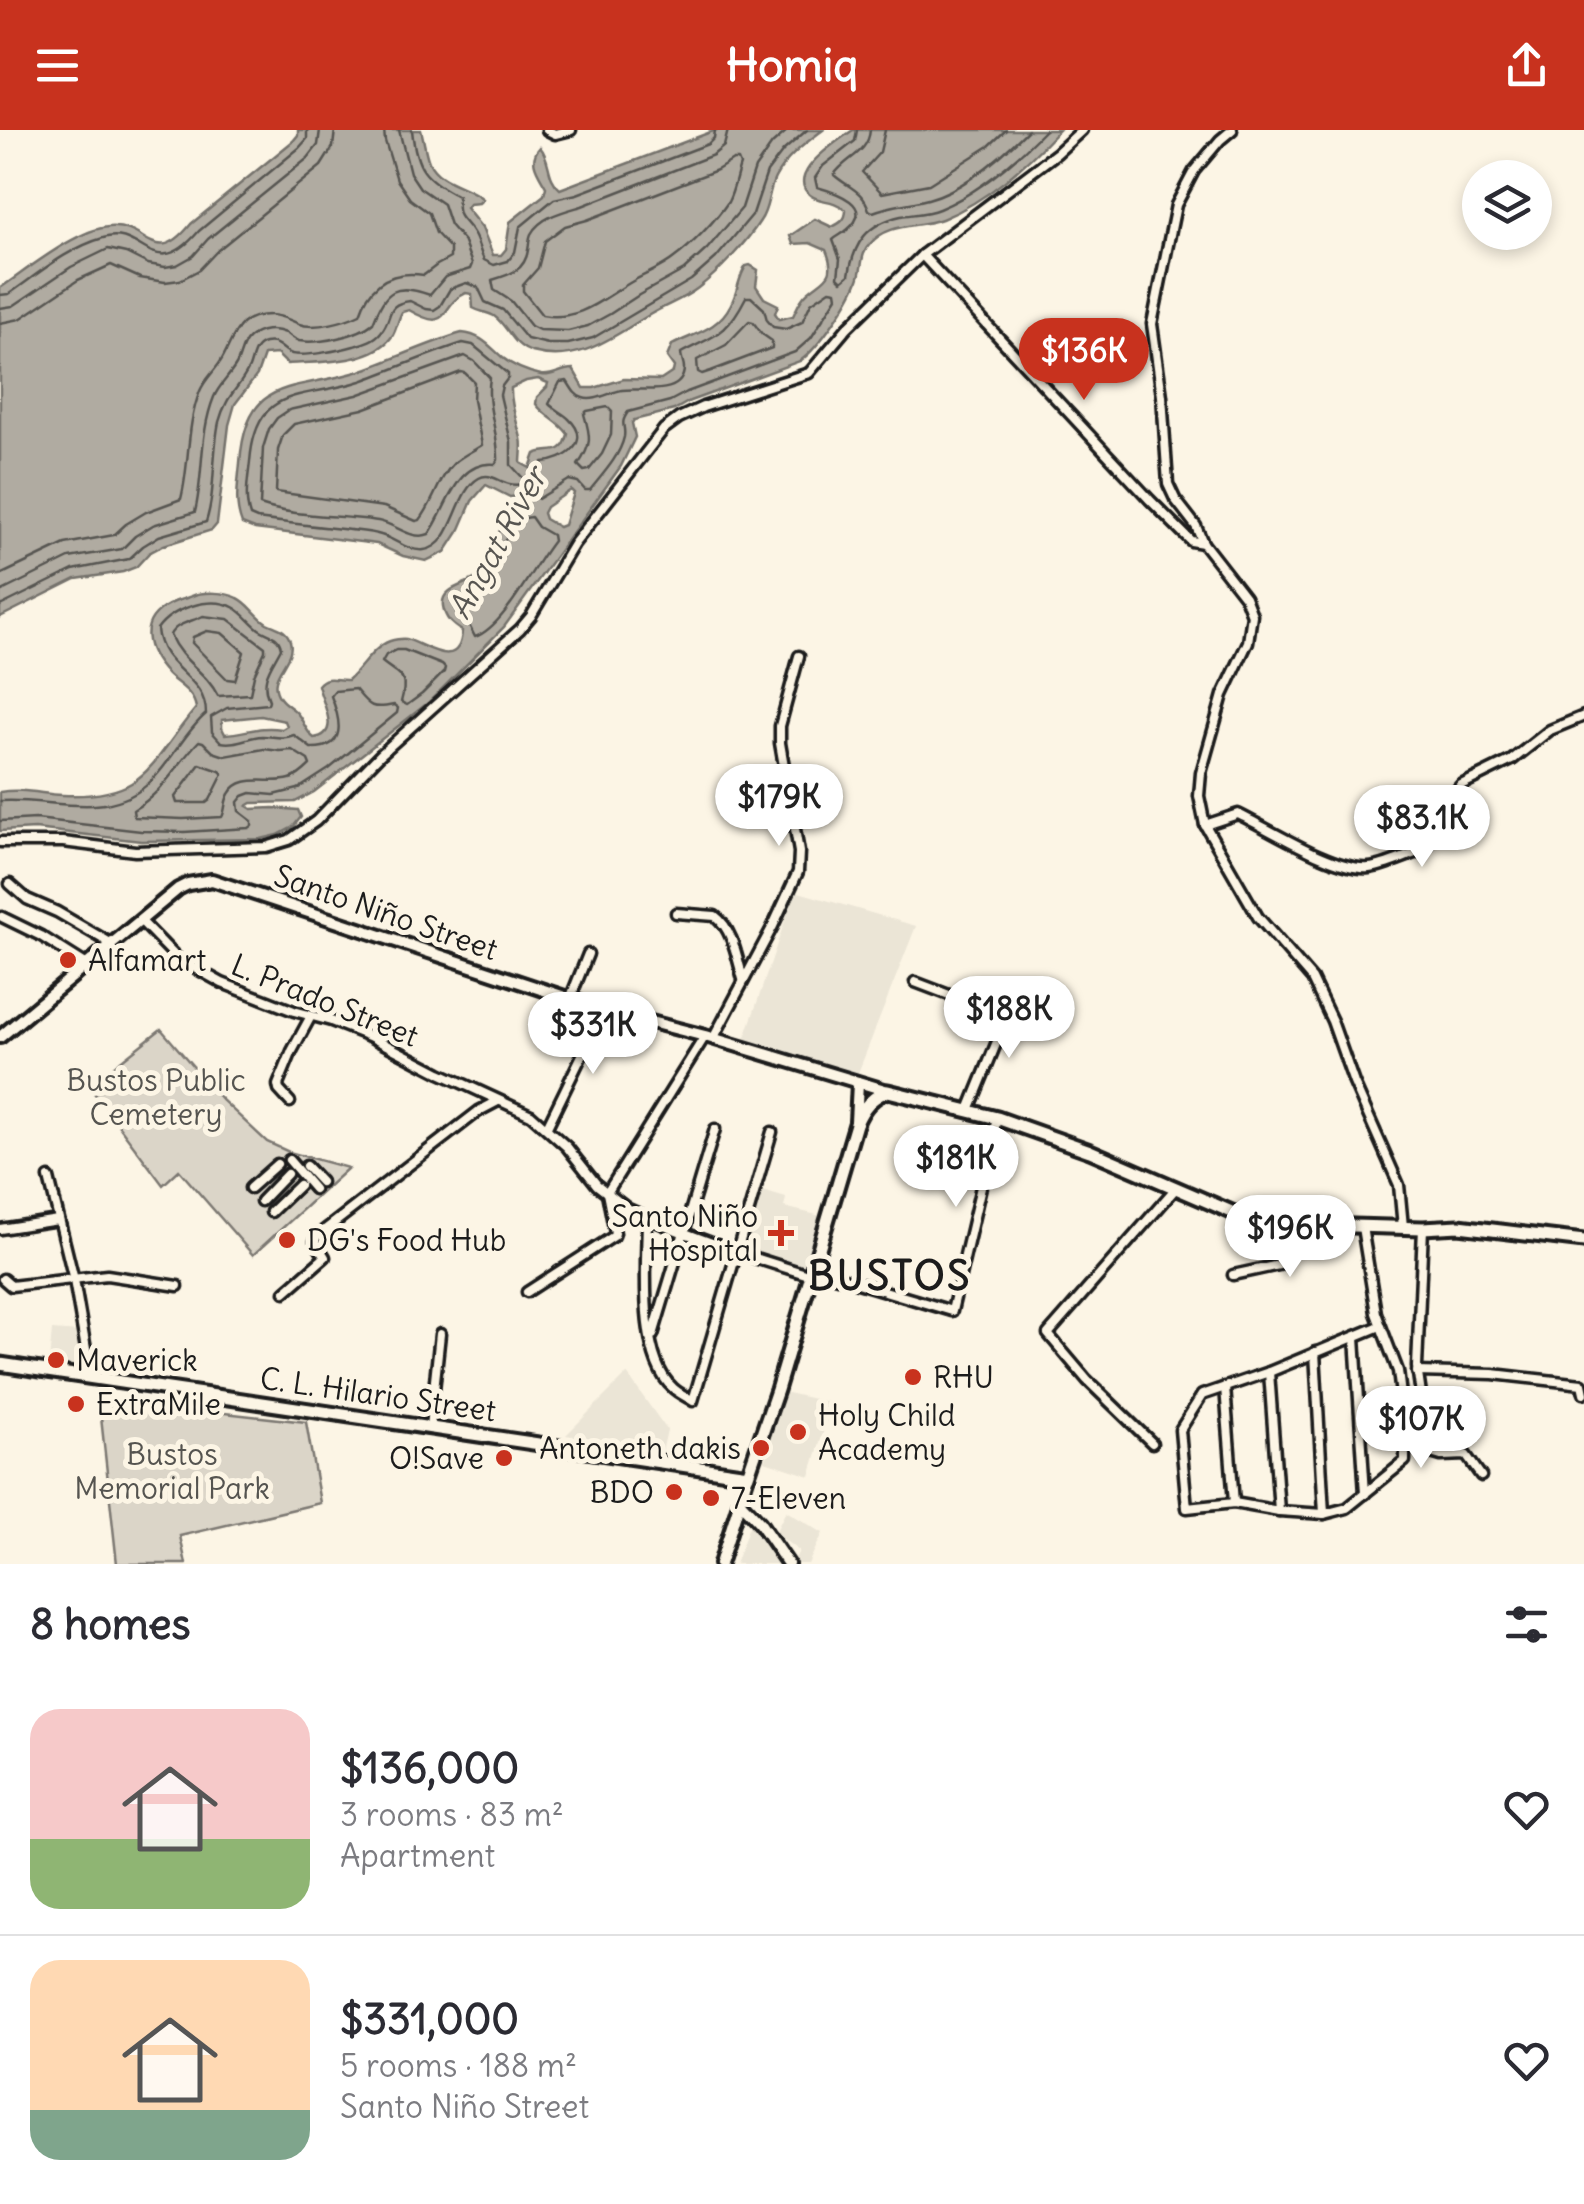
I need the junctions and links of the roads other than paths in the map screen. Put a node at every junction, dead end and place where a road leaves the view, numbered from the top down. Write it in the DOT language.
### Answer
graph roads {
  1 [pos="548,130"];
  2 [pos="571,130"];
  3 [pos="1082,130"];
  4 [pos="1232,130"];
  5 [pos="922,255"];
  6 [pos="1203,543"];
  7 [pos="799,656"];
  8 [pos="1584,716"];
  9 [pos="1206,825"];
  10 [pos="0,842"];
  11 [pos="10,884"];
  12 [pos="676,913"];
  13 [pos="2,917"];
  14 [pos="140,920"];
  15 [pos="112,944"];
  16 [pos="588,954"];
  17 [pos="87,965"];
  18 [pos="744,979"];
  19 [pos="916,982"];
  20 [pos="1018,998"];
  21 [pos="570,999"];
  22 [pos="604,1010"];
  23 [pos="311,1016"];
  24 [pos="1007,1017"];
  25 [pos="0,1037"];
  26 [pos="709,1038"];
  27 [pos="858,1083"];
  28 [pos="888,1091"];
  29 [pos="498,1101"];
  30 [pos="290,1102"];
  31 [pos="969,1110"];
  32 [pos="997,1118"];
  33 [pos="856,1124"];
  34 [pos="547,1128"];
  35 [pos="715,1128"];
  36 [pos="772,1132"];
  37 [pos="288,1160"];
  38 [pos="277,1164"];
  39 [pos="306,1166"];
  40 [pos="288,1174"];
  41 [pos="49,1178"];
  42 [pos="299,1185"];
  43 [pos="250,1188"];
  44 [pos="1176,1188"];
  45 [pos="606,1193"];
  46 [pos="261,1201"];
  47 [pos="270,1212"];
  48 [pos="647,1216"];
  49 [pos="58,1220"];
  50 [pos="1284,1224"];
  51 [pos="1362,1227"];
  52 [pos="1404,1228"];
  53 [pos="1423,1228"];
  54 [pos="0,1229"];
  55 [pos="683,1232"];
  56 [pos="1584,1241"];
  57 [pos="736,1252"];
  58 [pos="813,1272"];
  59 [pos="1232,1275"];
  60 [pos="3,1279"];
  61 [pos="74,1280"];
  62 [pos="178,1286"];
  63 [pos="285,1292"];
  64 [pos="527,1292"];
  65 [pos="1380,1326"];
  66 [pos="440,1334"];
  67 [pos="1355,1337"];
  68 [pos="650,1343"];
  69 [pos="1314,1352"];
  70 [pos="0,1364"];
  71 [pos="1269,1372"];
  72 [pos="1417,1372"];
  73 [pos="91,1378"];
  74 [pos="1224,1387"];
  75 [pos="1584,1393"];
  76 [pos="430,1427"];
  77 [pos="1152,1442"];
  78 [pos="748,1475"];
  79 [pos="1480,1476"];
  80 [pos="1364,1494"];
  81 [pos="740,1502"];
  82 [pos="1234,1503"];
  83 [pos="1278,1511"];
  84 [pos="1324,1514"];
  85 [pos="720,1564"];
  86 [pos="788,1564"];
  1 -- 2 [label="street"];
  3 -- 5 [label="street"];
  4 -- 6 [label="street"];
  5 -- 6 [label="street"];
  5 -- 10 [label="street"];
  6 -- 9 [label="street"];
  7 -- 18 [label="street"];
  8 -- 9 [label="street"];
  9 -- 52 [label="street"];
  11 -- 15 [label="street"];
  12 -- 18 [label="street"];
  13 -- 17 [label="street"];
  14 -- 15 [label="street, Santo Niño Street"];
  14 -- 21 [label="street, Santo Niño Street"];
  14 -- 23 [label="street, L. Prado Street"];
  15 -- 17 [label="street, Santo Niño Street"];
  16 -- 21 [label="street"];
  17 -- 25 [label="street, Santo Niño Street"];
  18 -- 26 [label="street"];
  19 -- 24 [label="street"];
  20 -- 24 [label="street"];
  21 -- 22 [label="street, Santo Niño Street"];
  22 -- 26 [label="street, Santo Niño Street"];
  22 -- 34 [label="street"];
  23 -- 29 [label="street, L. Prado Street"];
  23 -- 30 [label="street"];
  24 -- 31 [label="street"];
  26 -- 27 [label="street, Santo Niño Street"];
  26 -- 45 [label="street"];
  27 -- 28 [label="street, Santo Niño Street"];
  27 -- 33 [label="street"];
  28 -- 31 [label="main road"];
  28 -- 33 [label="main road"];
  29 -- 34 [label="street, L. Prado Street"];
  29 -- 63 [label="street"];
  31 -- 32 [label="main road"];
  32 -- 44 [label="main road"];
  32 -- 58 [label="street, L. Prado Street"];
  33 -- 58 [label="main road"];
  34 -- 45 [label="street, L. Prado Street"];
  35 -- 55 [label="street"];
  36 -- 57 [label="street"];
  37 -- 39 [label="street"];
  38 -- 43 [label="street"];
  40 -- 46 [label="street"];
  41 -- 49 [label="street"];
  42 -- 47 [label="street"];
  44 -- 50 [label="main road"];
  44 -- 77 [label="street"];
  45 -- 48 [label="street, L. Prado Street"];
  45 -- 64 [label="street"];
  48 -- 55 [label="street, L. Prado Street"];
  48 -- 68 [label="street"];
  49 -- 54 [label="street"];
  49 -- 61 [label="street"];
  50 -- 51 [label="main road"];
  50 -- 59 [label="street"];
  51 -- 52 [label="main road"];
  51 -- 65 [label="street"];
  52 -- 53 [label="main road"];
  53 -- 56 [label="main road"];
  53 -- 72 [label="street"];
  55 -- 57 [label="street, L. Prado Street"];
  55 -- 68 [label="street"];
  57 -- 58 [label="street, L. Prado Street"];
  57 -- 68 [label="street"];
  58 -- 78 [label="main road"];
  60 -- 61 [label="street"];
  61 -- 62 [label="street"];
  61 -- 73 [label="street"];
  65 -- 67 [label="street"];
  65 -- 80 [label="street"];
  66 -- 76 [label="street"];
  67 -- 69 [label="street"];
  67 -- 80 [label="street"];
  69 -- 71 [label="street"];
  69 -- 84 [label="street"];
  70 -- 73 [label="main road, C. L. Hilario Street"];
  71 -- 74 [label="street"];
  71 -- 83 [label="street"];
  72 -- 75 [label="street"];
  72 -- 79 [label="street"];
  73 -- 76 [label="main road, C. L. Hilario Street"];
  74 -- 82 [label="street"];
  74 -- 82 [label="street"];
  76 -- 78 [label="main road, C. L. Hilario Street"];
  78 -- 81 [label="street"];
  80 -- 84 [label="street"];
  81 -- 85 [label="street"];
  81 -- 86 [label="street"];
  82 -- 83 [label="street"];
  83 -- 84 [label="street"];
}
